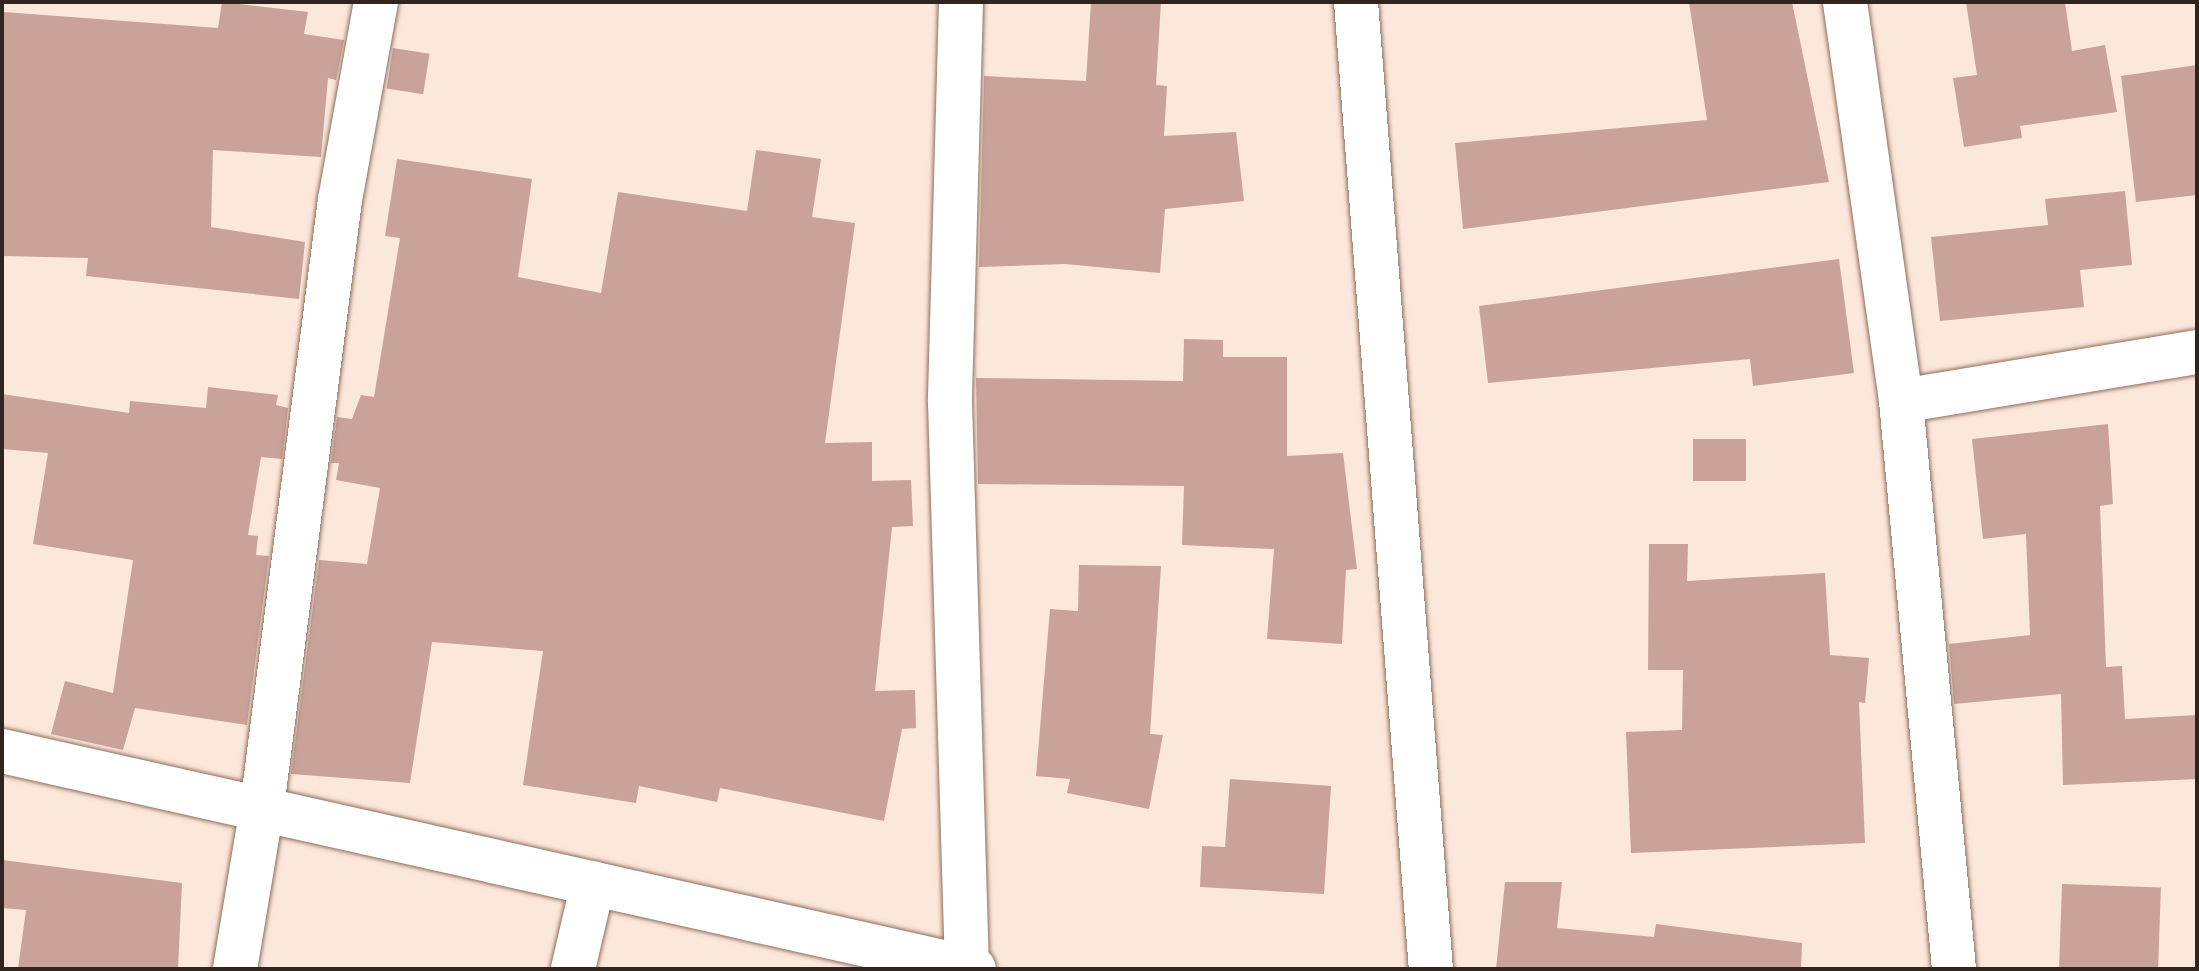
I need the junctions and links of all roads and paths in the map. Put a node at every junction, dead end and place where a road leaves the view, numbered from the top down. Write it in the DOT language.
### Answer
graph roads {
  1 [pos="376,2"];
  2 [pos="961,2"];
  3 [pos="1356,2"];
  4 [pos="1845,2"];
  5 [pos="2197,352"];
  6 [pos="1901,401"];
  7 [pos="2,751"];
  8 [pos="262,807"];
  9 [pos="593,883"];
  10 [pos="971,968"];
  11 [pos="235,969"];
  12 [pos="573,969"];
  13 [pos="1431,969"];
  14 [pos="1954,969"];
  1 -- 8 [label="street"];
  2 -- 10 [label="street"];
  3 -- 13 [label="street"];
  4 -- 6 [label="street"];
  5 -- 6 [label="street"];
  6 -- 14 [label="street"];
  7 -- 8 [label="street"];
  8 -- 9 [label="street"];
  8 -- 11 [label="street"];
  9 -- 10 [label="street"];
  9 -- 12 [label="street"];
}
